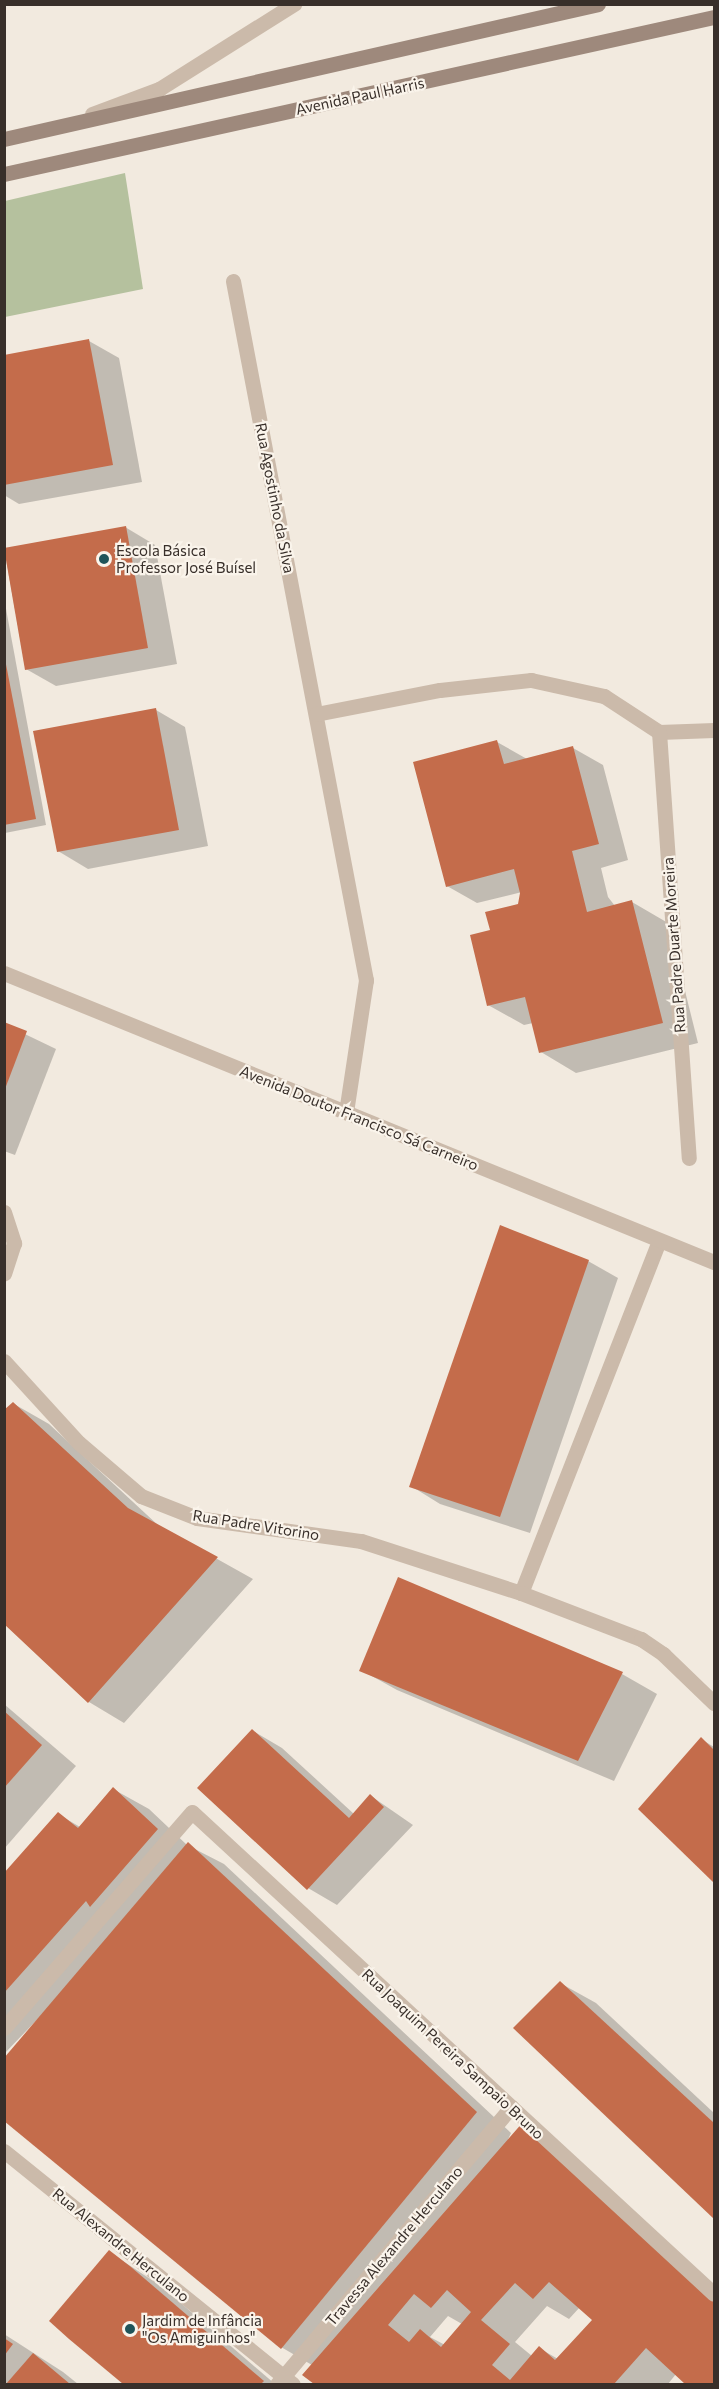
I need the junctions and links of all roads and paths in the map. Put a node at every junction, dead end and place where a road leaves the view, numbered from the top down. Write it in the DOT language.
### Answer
graph roads {
  1 [pos="294,4"];
  2 [pos="598,4"];
  3 [pos="714,17"];
  4 [pos="65,125"];
  5 [pos="4,139"];
  6 [pos="4,174"];
  7 [pos="233,281"];
  8 [pos="316,714"];
  9 [pos="714,729"];
  10 [pos="659,732"];
  11 [pos="4,973"];
  12 [pos="346,1113"];
  13 [pos="689,1158"];
  14 [pos="4,1212"];
  15 [pos="659,1241"];
  16 [pos="714,1262"];
  17 [pos="4,1273"];
  18 [pos="4,1362"];
  19 [pos="521,1593"];
  20 [pos="714,1702"];
  21 [pos="4,2028"];
  22 [pos="511,2107"];
  23 [pos="4,2151"];
  24 [pos="714,2294"];
  25 [pos="284,2382"];
  1 -- 4 [label="street"];
  2 -- 4 [label="main road"];
  3 -- 6 [label="main road, Avenida Paul Harris"];
  4 -- 5 [label="main road"];
  7 -- 8 [label="street, Rua Agostinho da Silva"];
  8 -- 10 [label="street"];
  8 -- 12 [label="street, Rua Agostinho da Silva"];
  9 -- 10 [label="street"];
  10 -- 13 [label="street, Rua Padre Duarte Moreira"];
  11 -- 12 [label="street, Avenida Doutor Francisco Sá Carneiro"];
  12 -- 15 [label="street, Avenida Doutor Francisco Sá Carneiro"];
  14 -- 17 [label="street"];
  15 -- 16 [label="street, Avenida Doutor Francisco Sá Carneiro"];
  15 -- 19 [label="street"];
  18 -- 19 [label="street, Rua Padre Vitorino"];
  19 -- 20 [label="street, Rua Padre Vitorino"];
  21 -- 22 [label="street, Rua Joaquim Pereira Sampaio Bruno"];
  22 -- 24 [label="street, Rua Joaquim Pereira Sampaio Bruno"];
  22 -- 25 [label="street, Travessa Alexandre Herculano"];
  23 -- 25 [label="street, Rua Alexandre Herculano"];
}
